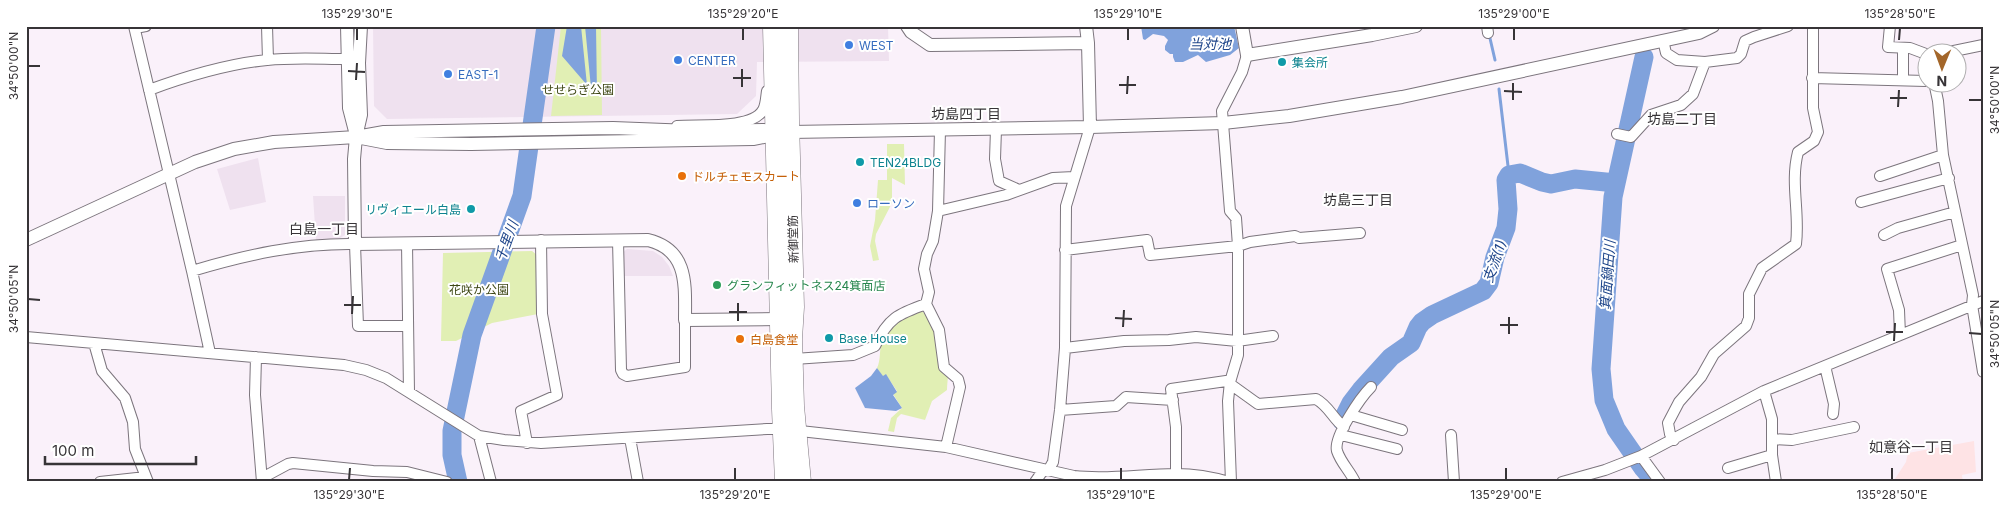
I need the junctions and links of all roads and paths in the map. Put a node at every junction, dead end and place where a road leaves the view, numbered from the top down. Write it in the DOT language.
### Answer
graph roads {
  1 [pos="146,26"];
  2 [pos="267,26"];
  3 [pos="347,26"];
  4 [pos="361,26"];
  5 [pos="789,26"];
  6 [pos="907,26"];
  7 [pos="1086,26"];
  8 [pos="1242,26"];
  9 [pos="1416,26"];
  10 [pos="1713,26"];
  11 [pos="1788,26"];
  12 [pos="1814,26"];
  13 [pos="1890,26"];
  14 [pos="134,27"];
  15 [pos="772,29"];
  16 [pos="1371,31"];
  17 [pos="1663,40"];
  18 [pos="1088,43"];
  19 [pos="1983,45"];
  20 [pos="1903,48"];
  21 [pos="1966,48"];
  22 [pos="1916,51"];
  23 [pos="1247,55"];
  24 [pos="348,59"];
  25 [pos="268,60"];
  26 [pos="1705,62"];
  27 [pos="1812,78"];
  28 [pos="1903,79"];
  29 [pos="1916,80"];
  30 [pos="149,90"];
  31 [pos="1936,92"];
  32 [pos="1223,123"];
  33 [pos="1090,127"];
  34 [pos="658,129"];
  35 [pos="996,129"];
  36 [pos="940,130"];
  37 [pos="783,133"];
  38 [pos="1622,135"];
  39 [pos="356,138"];
  40 [pos="1944,155"];
  41 [pos="169,173"];
  42 [pos="1880,176"];
  43 [pos="1074,177"];
  44 [pos="1949,178"];
  45 [pos="1019,190"];
  46 [pos="1861,202"];
  47 [pos="938,211"];
  48 [pos="1955,212"];
  49 [pos="1360,233"];
  50 [pos="1884,235"];
  51 [pos="26,240"];
  52 [pos="541,240"];
  53 [pos="618,240"];
  54 [pos="407,243"];
  55 [pos="355,244"];
  56 [pos="1962,245"];
  57 [pos="1238,246"];
  58 [pos="1066,250"];
  59 [pos="192,272"];
  60 [pos="1983,301"];
  61 [pos="926,304"];
  62 [pos="1972,305"];
  63 [pos="779,319"];
  64 [pos="685,320"];
  65 [pos="408,326"];
  66 [pos="1900,335"];
  67 [pos="1274,336"];
  68 [pos="26,337"];
  69 [pos="1237,341"];
  70 [pos="94,343"];
  71 [pos="1065,348"];
  72 [pos="210,353"];
  73 [pos="256,357"];
  74 [pos="794,359"];
  75 [pos="1825,366"];
  76 [pos="1983,372"];
  77 [pos="1230,382"];
  78 [pos="1371,387"];
  79 [pos="1764,391"];
  80 [pos="409,392"];
  81 [pos="1173,400"];
  82 [pos="1060,410"];
  83 [pos="1834,414"];
  84 [pos="1351,415"];
  85 [pos="1854,427"];
  86 [pos="789,430"];
  87 [pos="1402,430"];
  88 [pos="1343,431"];
  89 [pos="1451,434"];
  90 [pos="479,436"];
  91 [pos="630,438"];
  92 [pos="1674,440"];
  93 [pos="1772,440"];
  94 [pos="527,443"];
  95 [pos="946,447"];
  96 [pos="1397,449"];
  97 [pos="1772,455"];
  98 [pos="1636,458"];
  99 [pos="1728,468"];
  100 [pos="1049,469"];
  101 [pos="1176,478"];
  102 [pos="147,479"];
  103 [pos="262,480"];
  104 [pos="100,482"];
  105 [pos="447,482"];
  106 [pos="490,482"];
  107 [pos="638,482"];
  108 [pos="784,482"];
  109 [pos="802,482"];
  110 [pos="1035,482"];
  111 [pos="1230,482"];
  112 [pos="1355,482"];
  113 [pos="1454,482"];
  114 [pos="1562,482"];
  115 [pos="1660,482"];
  116 [pos="1776,482"];
  1 -- 14 [label="street"];
  2 -- 25 [label="street"];
  3 -- 24 [label="street"];
  4 -- 39 [label="street"];
  5 -- 37 [label="highway, 新御堂筋"];
  6 -- 18 [label="street"];
  7 -- 18 [label="street"];
  8 -- 23 [label="street"];
  9 -- 16 [label="street"];
  10 -- 17 [label="street"];
  11 -- 26 [label="street"];
  12 -- 27 [label="street"];
  13 -- 20 [label="street"];
  14 -- 30 [label="street"];
  15 -- 34 [label="street"];
  15 -- 37 [label="highway, 新御堂筋"];
  16 -- 23 [label="street"];
  17 -- 26 [label="street"];
  17 -- 32 [label="street"];
  18 -- 33 [label="street"];
  19 -- 21 [label="street"];
  20 -- 22 [label="street"];
  20 -- 28 [label="street"];
  23 -- 32 [label="street"];
  24 -- 25 [label="street"];
  24 -- 39 [label="street"];
  25 -- 30 [label="street"];
  26 -- 38 [label="street"];
  27 -- 28 [label="street"];
  27 -- 92 [label="street"];
  28 -- 29 [label="street"];
  30 -- 41 [label="street"];
  31 -- 40 [label="street"];
  32 -- 33 [label="street"];
  32 -- 57 [label="street"];
  33 -- 35 [label="street"];
  33 -- 43 [label="street"];
  34 -- 37 [label="street"];
  34 -- 39 [label="street"];
  35 -- 36 [label="street"];
  35 -- 45 [label="street"];
  36 -- 37 [label="street"];
  36 -- 47 [label="street"];
  37 -- 39 [label="street"];
  37 -- 63 [label="highway, 新御堂筋"];
  37 -- 74 [label="highway, 新御堂筋"];
  39 -- 41 [label="street"];
  39 -- 55 [label="street"];
  40 -- 42 [label="street"];
  40 -- 44 [label="street"];
  41 -- 51 [label="street"];
  41 -- 59 [label="street"];
  43 -- 45 [label="street"];
  43 -- 58 [label="street"];
  44 -- 46 [label="street"];
  44 -- 48 [label="street"];
  45 -- 47 [label="street"];
  47 -- 61 [label="street"];
  48 -- 50 [label="street"];
  48 -- 56 [label="street"];
  49 -- 57 [label="street"];
  52 -- 53 [label="street"];
  52 -- 54 [label="street"];
  52 -- 94 [label="street"];
  53 -- 64 [label="street"];
  53 -- 64 [label="street"];
  54 -- 55 [label="street"];
  54 -- 65 [label="street"];
  55 -- 59 [label="street"];
  55 -- 65 [label="street"];
  56 -- 62 [label="street"];
  56 -- 66 [label="street"];
  57 -- 58 [label="street"];
  57 -- 69 [label="street"];
  58 -- 71 [label="street"];
  59 -- 72 [label="street"];
  60 -- 62 [label="street"];
  61 -- 74 [label="street"];
  61 -- 95 [label="street"];
  62 -- 66 [label="street"];
  62 -- 76 [label="street"];
  63 -- 64 [label="street"];
  63 -- 86 [label="highway, 新御堂筋"];
  65 -- 80 [label="street"];
  66 -- 75 [label="street"];
  67 -- 69 [label="street"];
  68 -- 70 [label="street"];
  69 -- 71 [label="street"];
  69 -- 77 [label="street"];
  70 -- 72 [label="street"];
  70 -- 102 [label="street"];
  71 -- 82 [label="street"];
  72 -- 73 [label="street"];
  73 -- 80 [label="street"];
  73 -- 103 [label="street"];
  74 -- 86 [label="highway, 新御堂筋"];
  75 -- 79 [label="street"];
  75 -- 83 [label="street"];
  77 -- 81 [label="street"];
  77 -- 88 [label="street"];
  77 -- 111 [label="street"];
  78 -- 84 [label="street"];
  79 -- 92 [label="street"];
  79 -- 93 [label="street"];
  80 -- 90 [label="street"];
  81 -- 82 [label="street"];
  81 -- 101 [label="street"];
  82 -- 100 [label="street"];
  84 -- 87 [label="street"];
  84 -- 88 [label="street"];
  85 -- 93 [label="street"];
  86 -- 91 [label="street"];
  86 -- 95 [label="street"];
  86 -- 108 [label="highway, 新御堂筋"];
  86 -- 109 [label="highway, 新御堂筋"];
  88 -- 96 [label="street"];
  88 -- 112 [label="street"];
  89 -- 113 [label="street"];
  90 -- 94 [label="street"];
  90 -- 106 [label="street"];
  91 -- 94 [label="street"];
  91 -- 107 [label="street"];
  92 -- 98 [label="street"];
  93 -- 97 [label="street"];
  95 -- 100 [label="street"];
  97 -- 99 [label="street"];
  97 -- 116 [label="street"];
  98 -- 114 [label="street"];
  98 -- 115 [label="street"];
  100 -- 101 [label="street"];
  100 -- 110 [label="street"];
  101 -- 111 [label="street"];
  102 -- 104 [label="street"];
  103 -- 105 [label="street"];
}
